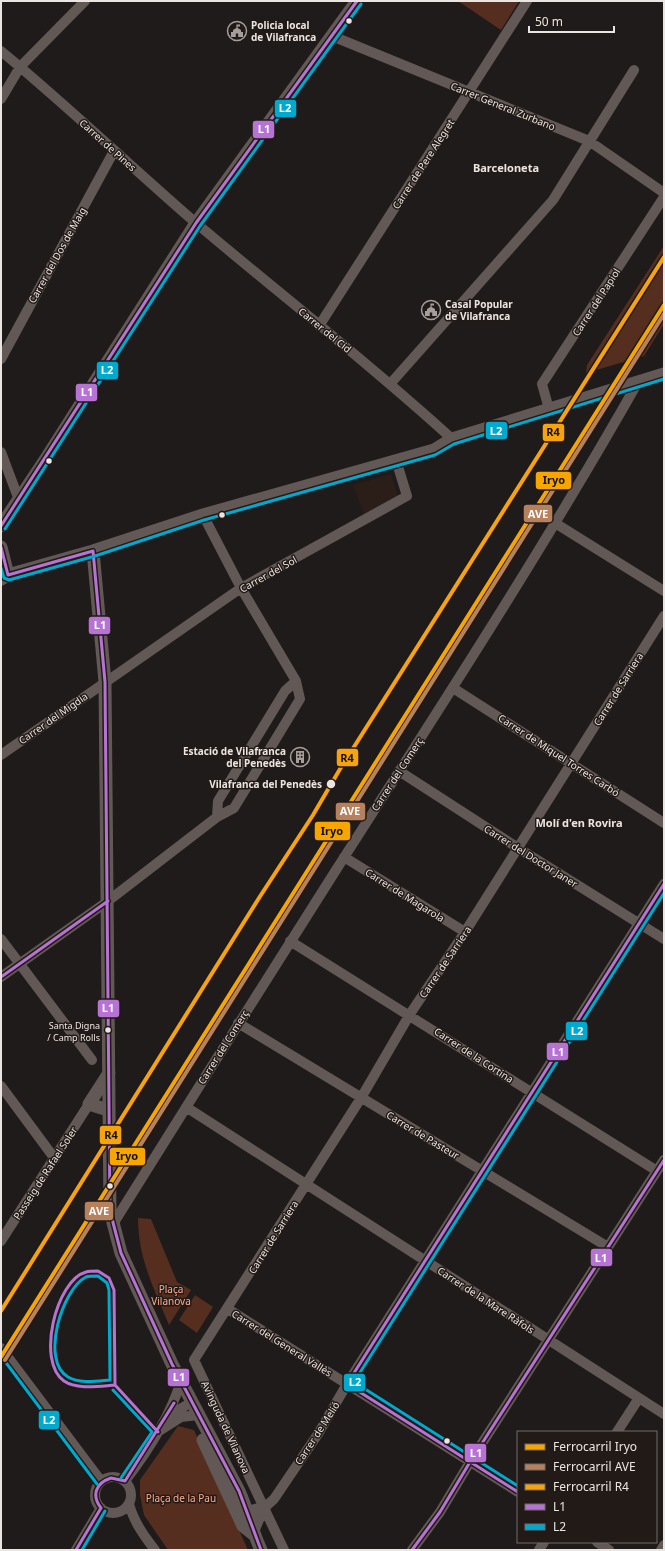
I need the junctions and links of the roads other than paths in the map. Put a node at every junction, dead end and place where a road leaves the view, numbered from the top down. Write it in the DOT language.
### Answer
graph roads {
  1 [pos="85,1"];
  2 [pos="357,1"];
  3 [pos="527,1"];
  4 [pos="332,36"];
  5 [pos="1,51"];
  6 [pos="20,67"];
  7 [pos="634,70"];
  8 [pos="469,92"];
  9 [pos="1,98"];
  10 [pos="589,141"];
  11 [pos="114,151"];
  12 [pos="664,193"];
  13 [pos="664,197"];
  14 [pos="196,223"];
  15 [pos="319,326"];
  16 [pos="1,359"];
  17 [pos="664,374"];
  18 [pos="638,382"];
  19 [pos="391,383"];
  20 [pos="549,409"];
  21 [pos="452,439"];
  22 [pos="1,452"];
  23 [pos="396,460"];
  24 [pos="20,500"];
  25 [pos="203,515"];
  26 [pos="555,523"];
  27 [pos="1,526"];
  28 [pos="1,547"];
  29 [pos="93,551"];
  30 [pos="5,577"];
  31 [pos="241,588"];
  32 [pos="664,591"];
  33 [pos="664,616"];
  34 [pos="296,681"];
  35 [pos="105,682"];
  36 [pos="453,688"];
  37 [pos="1,755"];
  38 [pos="572,763"];
  39 [pos="399,771"];
  40 [pos="216,817"];
  41 [pos="664,823"];
  42 [pos="518,848"];
  43 [pos="344,857"];
  44 [pos="664,884"];
  45 [pos="108,900"];
  46 [pos="639,924"];
  47 [pos="465,932"];
  48 [pos="1,939"];
  49 [pos="664,939"];
  50 [pos="290,940"];
  51 [pos="19,964"];
  52 [pos="1,977"];
  53 [pos="410,1014"];
  54 [pos="238,1023"];
  55 [pos="92,1060"];
  56 [pos="109,1070"];
  57 [pos="1,1086"];
  58 [pos="532,1093"];
  59 [pos="361,1098"];
  60 [pos="89,1104"];
  61 [pos="186,1107"];
  62 [pos="108,1110"];
  63 [pos="55,1159"];
  64 [pos="664,1160"];
  65 [pos="482,1171"];
  66 [pos="657,1171"];
  67 [pos="306,1184"];
  68 [pos="113,1224"];
  69 [pos="1,1242"];
  70 [pos="608,1247"];
  71 [pos="425,1261"];
  72 [pos="228,1309"];
  73 [pos="548,1340"];
  74 [pos="1,1348"];
  75 [pos="181,1380"];
  76 [pos="347,1384"];
  77 [pos="639,1398"];
  78 [pos="192,1402"];
  79 [pos="664,1414"];
  80 [pos="166,1417"];
  81 [pos="199,1419"];
  82 [pos="618,1431"];
  83 [pos="158,1432"];
  84 [pos="470,1462"];
  85 [pos="101,1481"];
  86 [pos="125,1481"];
  87 [pos="517,1491"];
  88 [pos="129,1504"];
  89 [pos="101,1508"];
  90 [pos="264,1508"];
  91 [pos="249,1512"];
  92 [pos="253,1534"];
  93 [pos="599,1543"];
  94 [pos="664,1545"];
  95 [pos="76,1550"];
  96 [pos="155,1550"];
  97 [pos="261,1550"];
  98 [pos="284,1550"];
  99 [pos="412,1550"];
  100 [pos="610,1550"];
  101 [pos="661,1550"];
  1 -- 6 [label="street"];
  2 -- 4 [label="street"];
  3 -- 8 [label="street, Carrer de Pere Alegret"];
  4 -- 8 [label="street, Carrer General Zurbano"];
  4 -- 14 [label="street"];
  5 -- 6 [label="street, Carrer de Pines"];
  6 -- 9 [label="street"];
  6 -- 11 [label="street, Carrer de Pines"];
  7 -- 10 [label="street"];
  8 -- 10 [label="street, Carrer General Zurbano"];
  8 -- 15 [label="street, Carrer de Pere Alegret"];
  10 -- 12 [label="street, Carrer General Zurbano"];
  10 -- 19 [label="street"];
  11 -- 14 [label="street, Carrer de Pines"];
  11 -- 16 [label="street, Carrer del Dos de Maig"];
  13 -- 20 [label="street, Carrer del Papiol"];
  14 -- 15 [label="street, Carrer del Cid"];
  14 -- 24 [label="street"];
  15 -- 19 [label="street, Carrer del Cid"];
  17 -- 18 [label="street"];
  18 -- 20 [label="street"];
  18 -- 26 [label="street, Carrer del Comerç"];
  19 -- 21 [label="street, Carrer del Cid"];
  20 -- 21 [label="street"];
  21 -- 23 [label="street"];
  22 -- 24 [label="street"];
  23 -- 25 [label="street"];
  23 -- 31 [label="street, Carrer del Sol"];
  24 -- 27 [label="street"];
  25 -- 29 [label="street"];
  25 -- 31 [label="street"];
  26 -- 32 [label="street"];
  26 -- 36 [label="street, Carrer del Comerç"];
  28 -- 30 [label="street"];
  29 -- 30 [label="street"];
  29 -- 35 [label="street"];
  31 -- 34 [label="street"];
  31 -- 35 [label="street, Carrer del Sol"];
  33 -- 38 [label="street, Carrer de Sarriera"];
  34 -- 40 [label="street"];
  34 -- 40 [label="street"];
  35 -- 37 [label="street, Carrer del Migdia"];
  35 -- 45 [label="street"];
  36 -- 38 [label="street, Carrer de Miquel Torres Carbó"];
  36 -- 39 [label="street, Carrer del Comerç"];
  38 -- 41 [label="street, Carrer de Miquel Torres Carbó"];
  38 -- 42 [label="street, Carrer de Sarriera"];
  39 -- 42 [label="street, Carrer del Doctor Janer"];
  39 -- 43 [label="street, Carrer del Comerç"];
  40 -- 45 [label="street"];
  42 -- 46 [label="street, Carrer del Doctor Janer"];
  42 -- 47 [label="street, Carrer de Sarriera"];
  43 -- 47 [label="street, Carrer de Magarola"];
  43 -- 50 [label="street, Carrer del Comerç"];
  44 -- 46 [label="street, Carrer de Melió"];
  45 -- 51 [label="street"];
  45 -- 56 [label="street"];
  46 -- 49 [label="street, Carrer del Doctor Janer"];
  46 -- 58 [label="street, Carrer de Melió"];
  47 -- 53 [label="street, Carrer de Sarriera"];
  48 -- 51 [label="street"];
  50 -- 53 [label="street, Carrer de la Cortina"];
  50 -- 54 [label="street, Carrer del Comerç"];
  51 -- 52 [label="street"];
  51 -- 55 [label="street"];
  53 -- 58 [label="street, Carrer de la Cortina"];
  53 -- 59 [label="street, Carrer de Sarriera"];
  54 -- 59 [label="street, Carrer de Pasteur"];
  54 -- 61 [label="street, Carrer del Comerç"];
  56 -- 60 [label="street"];
  56 -- 62 [label="street"];
  57 -- 63 [label="street"];
  58 -- 65 [label="street, Carrer de Melió"];
  58 -- 66 [label="street, Carrer de la Cortina"];
  59 -- 65 [label="street, Carrer de Pasteur"];
  59 -- 67 [label="street, Carrer de Sarriera"];
  60 -- 62 [label="street"];
  60 -- 63 [label="street, Passeig de Rafael Soler"];
  61 -- 67 [label="street, Carrer de la Mare Ràfols"];
  61 -- 68 [label="street, Carrer del Comerç"];
  62 -- 68 [label="street"];
  63 -- 69 [label="street, Passeig de Rafael Soler"];
  64 -- 66 [label="street"];
  65 -- 70 [label="street, Carrer de Pasteur"];
  65 -- 71 [label="street, Carrer de Melió"];
  66 -- 70 [label="street"];
  67 -- 71 [label="street, Carrer de la Mare Ràfols"];
  67 -- 72 [label="street, Carrer de Sarriera"];
  68 -- 75 [label="street"];
  70 -- 73 [label="street"];
  71 -- 73 [label="street, Carrer de la Mare Ràfols"];
  71 -- 76 [label="street, Carrer de Melió"];
  72 -- 76 [label="street, Carrer del General Vallès"];
  72 -- 90 [label="street, Avinguda de Vilanova"];
  73 -- 77 [label="street, Carrer de la Mare Ràfols"];
  73 -- 84 [label="street"];
  74 -- 85 [label="street"];
  75 -- 78 [label="street"];
  75 -- 80 [label="street"];
  76 -- 84 [label="street, Carrer del General Vallès"];
  76 -- 90 [label="street, Carrer de Melió"];
  77 -- 79 [label="street, Carrer de la Mare Ràfols"];
  77 -- 82 [label="street"];
  78 -- 80 [label="street"];
  78 -- 81 [label="street"];
  80 -- 83 [label="street"];
  81 -- 83 [label="street"];
  81 -- 91 [label="street"];
  81 -- 92 [label="street"];
  83 -- 86 [label="street"];
  84 -- 87 [label="street, Carrer del General Vallès"];
  84 -- 99 [label="street"];
  85 -- 86 [label="street"];
  85 -- 89 [label="street"];
  86 -- 88 [label="street"];
  88 -- 89 [label="street"];
  88 -- 96 [label="street"];
  89 -- 95 [label="street"];
  90 -- 91 [label="street"];
  90 -- 92 [label="street, Carrer de Melió"];
  90 -- 98 [label="street, Avinguda de Vilanova"];
  91 -- 92 [label="street"];
  92 -- 97 [label="street"];
  93 -- 100 [label="street"];
  94 -- 101 [label="street"];
}
